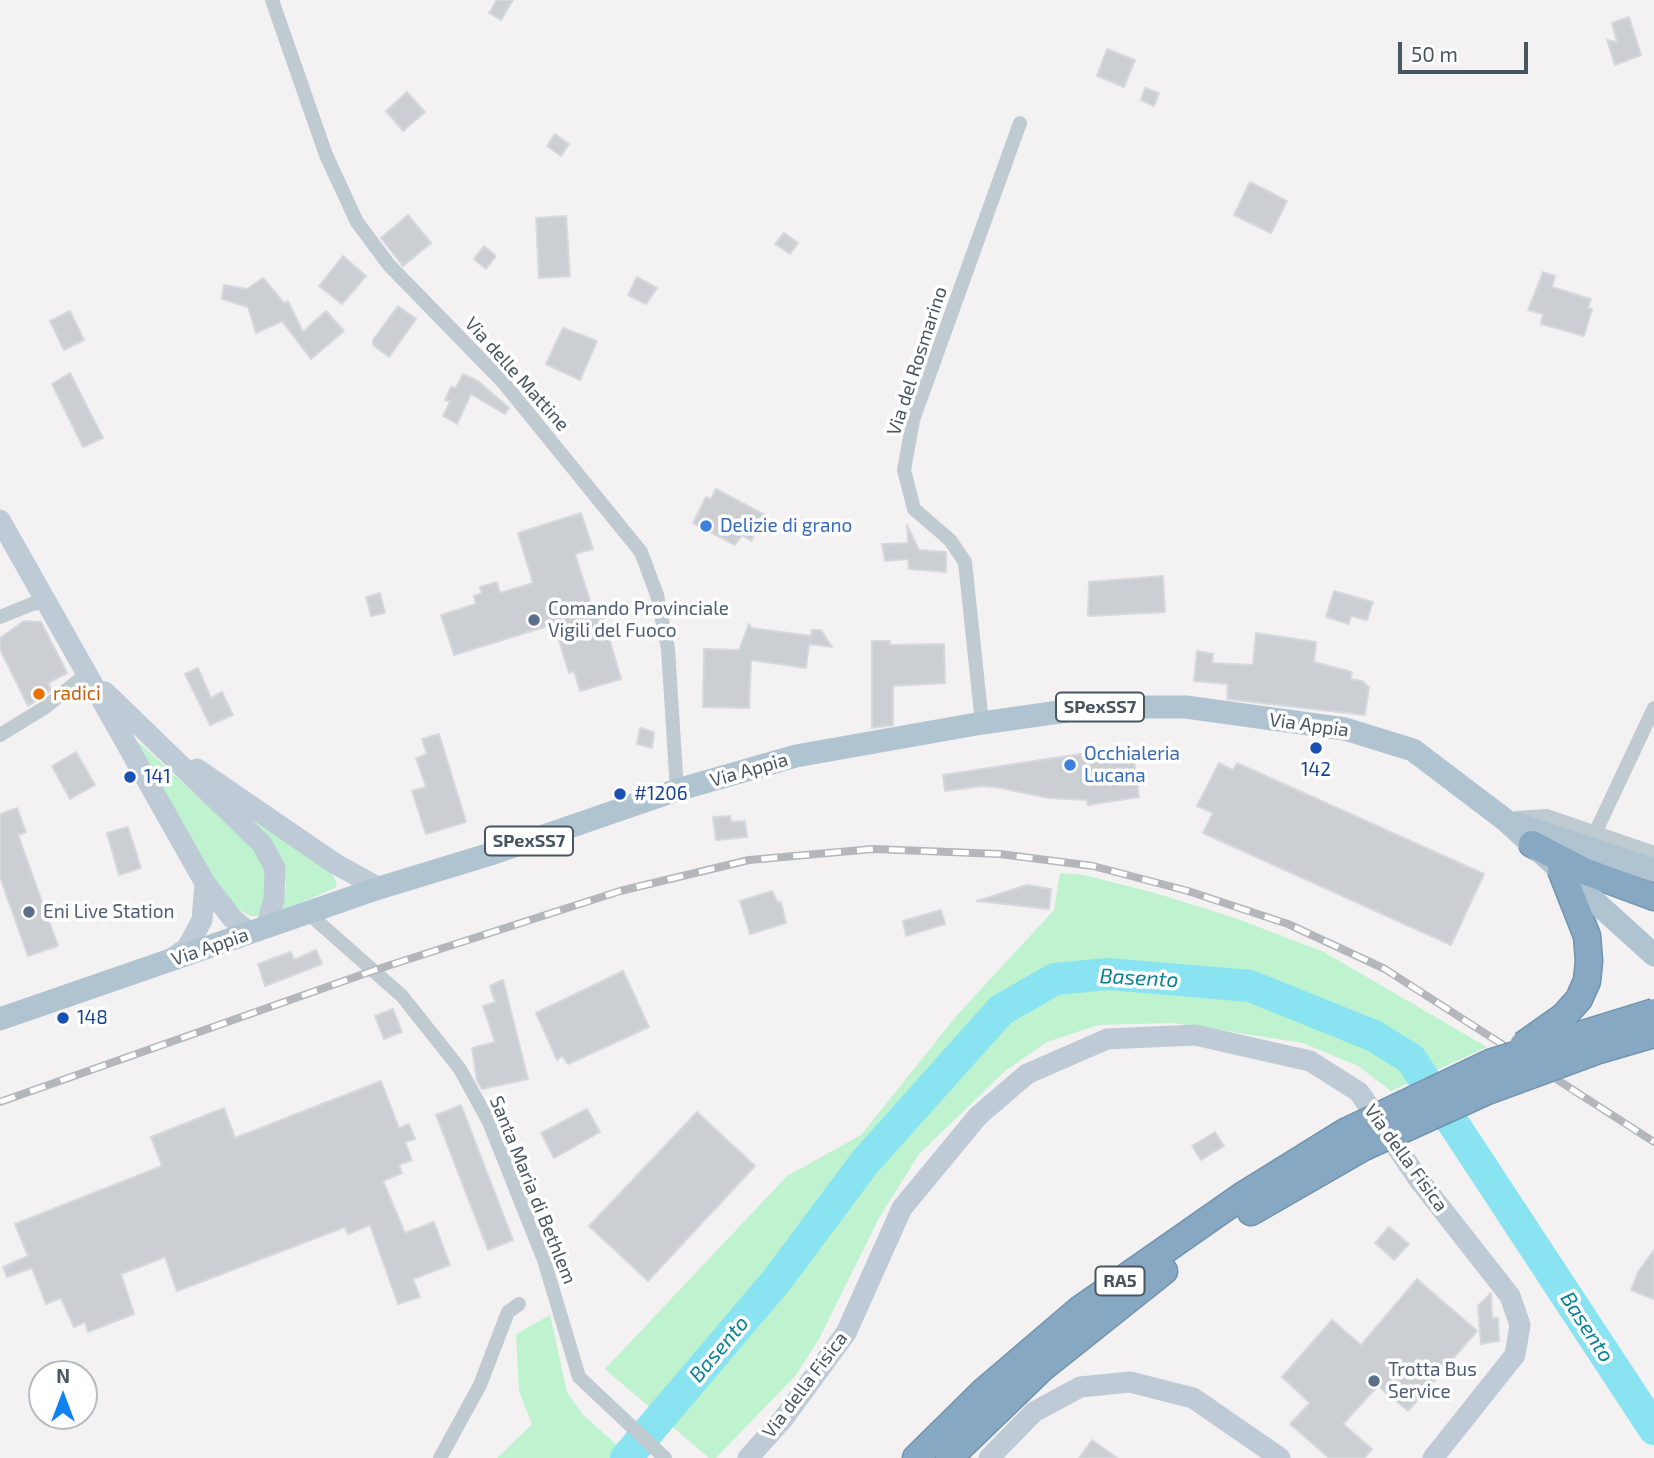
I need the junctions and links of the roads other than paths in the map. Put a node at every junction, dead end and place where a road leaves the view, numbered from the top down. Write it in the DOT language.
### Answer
graph roads {
  1 [pos="272,0"];
  2 [pos="1020,123"];
  3 [pos="0,520"];
  4 [pos="46,602"];
  5 [pos="0,617"];
  6 [pos="91,677"];
  7 [pos="1654,708"];
  8 [pos="982,723"];
  9 [pos="0,735"];
  10 [pos="158,742"];
  11 [pos="677,790"];
  12 [pos="1504,819"];
  13 [pos="1596,831"];
  14 [pos="1532,844"];
  15 [pos="1654,853"];
  16 [pos="1560,870"];
  17 [pos="1654,870"];
  18 [pos="205,883"];
  19 [pos="379,888"];
  20 [pos="1654,897"];
  21 [pos="308,913"];
  22 [pos="258,930"];
  23 [pos="1654,955"];
  24 [pos="167,962"];
  25 [pos="1654,1012"];
  26 [pos="0,1019"];
  27 [pos="1654,1034"];
  28 [pos="1492,1062"];
  29 [pos="1354,1139"];
  30 [pos="520,1304"];
  31 [pos="440,1458"];
  32 [pos="665,1458"];
  33 [pos="748,1458"];
  34 [pos="916,1458"];
  35 [pos="949,1458"];
  36 [pos="989,1458"];
  37 [pos="1280,1458"];
  38 [pos="1433,1458"];
  1 -- 11 [label="street, Via delle Mattine"];
  2 -- 8 [label="street, Via del Rosmarino"];
  3 -- 4 [label="street"];
  4 -- 5 [label="street"];
  4 -- 6 [label="street"];
  6 -- 9 [label="street"];
  6 -- 10 [label="street"];
  6 -- 18 [label="street"];
  7 -- 13 [label="street"];
  8 -- 11 [label="main road, Via Appia / SPexSS7"];
  8 -- 12 [label="main road, Via Appia / SPexSS7"];
  10 -- 19 [label="street"];
  10 -- 22 [label="street"];
  11 -- 19 [label="main road, Via Appia / SPexSS7"];
  12 -- 13 [label="street"];
  12 -- 14 [label="main road, SPexSS7"];
  12 -- 17 [label="main road, SPexSS7"];
  13 -- 15 [label="street"];
  14 -- 16 [label="main road, SPexSS7"];
  14 -- 20 [label="highway"];
  16 -- 23 [label="main road, SPexSS7"];
  16 -- 28 [label="highway, bridge"];
  18 -- 22 [label="street"];
  18 -- 24 [label="street"];
  19 -- 21 [label="main road, Via Appia / SPexSS7"];
  21 -- 22 [label="main road, Via Appia / SPexSS7"];
  21 -- 32 [label="street, Santa Maria di Bethlem"];
  22 -- 24 [label="main road, Via Appia / SPexSS7"];
  24 -- 26 [label="main road, Via Appia / SPexSS7"];
  25 -- 28 [label="highway, RA5, bridge"];
  27 -- 29 [label="highway, RA5, bridge"];
  28 -- 29 [label="highway, RA5, bridge"];
  29 -- 34 [label="highway, RA5"];
  29 -- 35 [label="highway, RA5"];
  30 -- 31 [label="street"];
  33 -- 38 [label="street, Via della Fisica"];
  36 -- 37 [label="street"];
}
